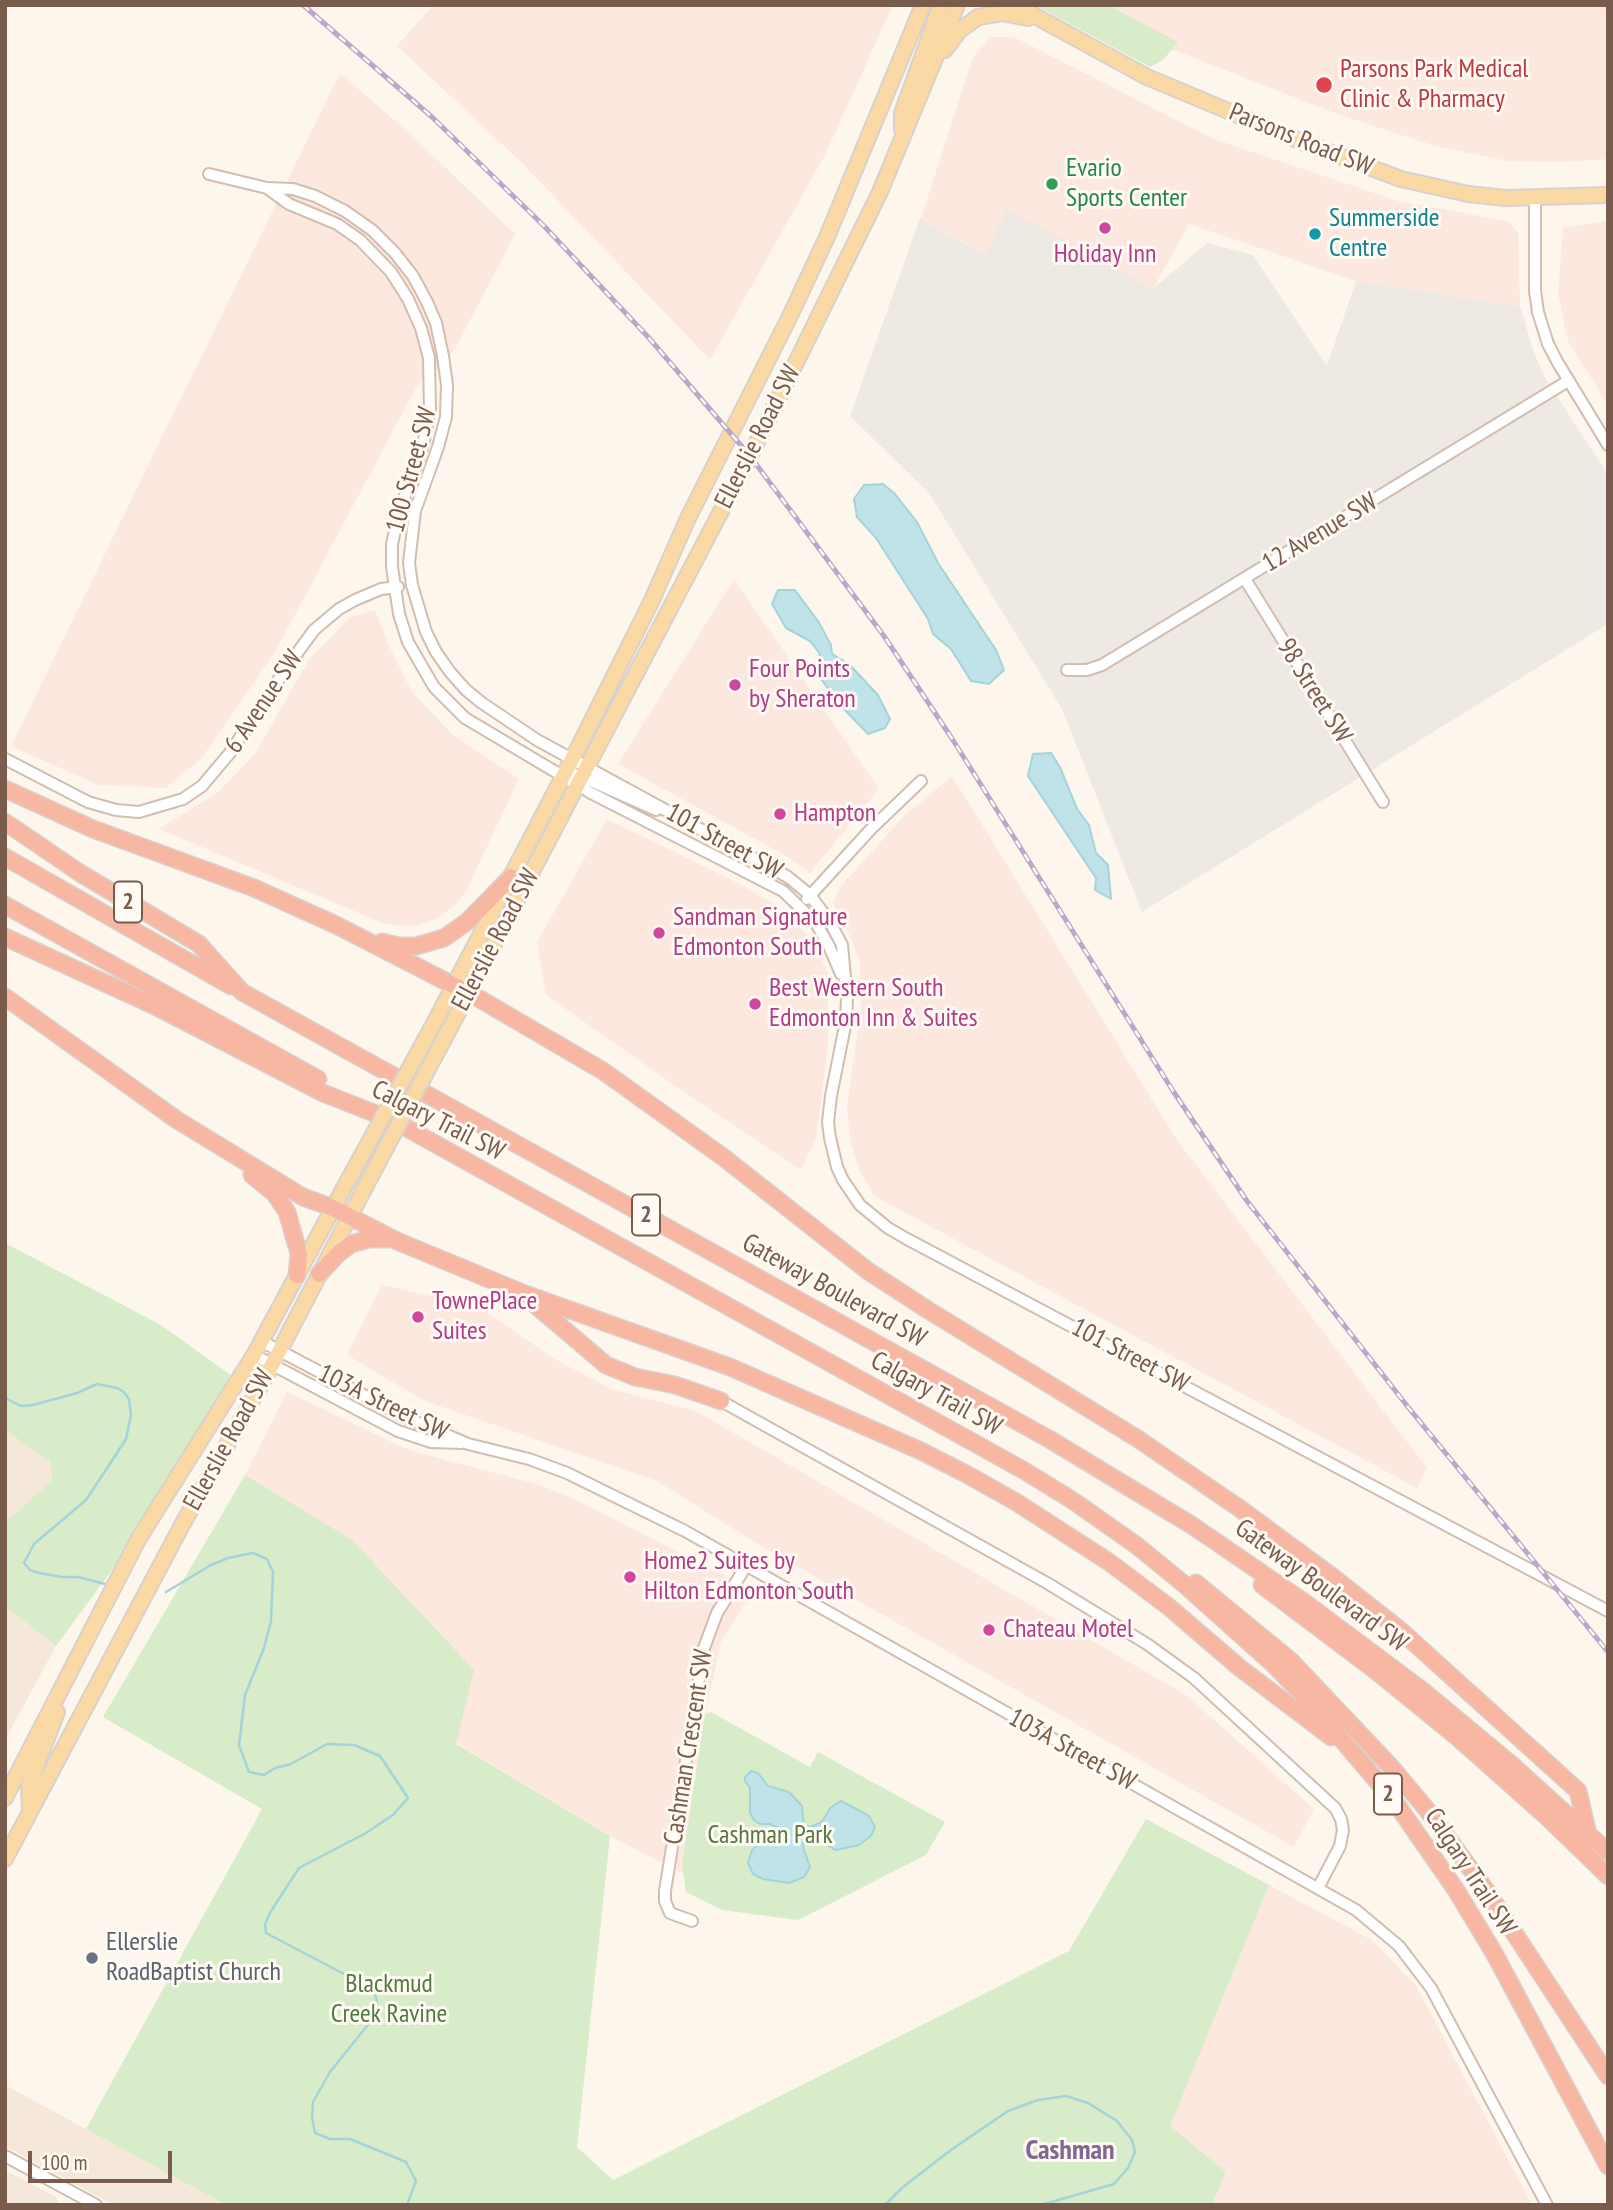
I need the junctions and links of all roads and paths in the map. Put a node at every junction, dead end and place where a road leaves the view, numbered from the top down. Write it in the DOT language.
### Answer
graph roads {
  1 [pos="923,5"];
  2 [pos="941,5"];
  3 [pos="957,5"];
  4 [pos="1015,5"];
  5 [pos="1053,26"];
  6 [pos="930,74"];
  7 [pos="901,142"];
  8 [pos="209,174"];
  9 [pos="267,188"];
  10 [pos="1608,195"];
  11 [pos="1535,199"];
  12 [pos="1568,381"];
  13 [pos="1608,445"];
  14 [pos="1245,579"];
  15 [pos="412,586"];
  16 [pos="394,587"];
  17 [pos="1067,670"];
  18 [pos="5,759"];
  19 [pos="573,759"];
  20 [pos="564,775"];
  21 [pos="582,776"];
  22 [pos="921,781"];
  23 [pos="5,789"];
  24 [pos="1383,802"];
  25 [pos="5,822"];
  26 [pos="5,857"];
  27 [pos="511,877"];
  28 [pos="810,895"];
  29 [pos="5,905"];
  30 [pos="800,906"];
  31 [pos="336,925"];
  32 [pos="5,937"];
  33 [pos="845,983"];
  34 [pos="461,990"];
  35 [pos="242,992"];
  36 [pos="5,997"];
  37 [pos="394,1121"];
  38 [pos="200,1135"];
  39 [pos="333,1208"];
  40 [pos="349,1216"];
  41 [pos="397,1241"];
  42 [pos="319,1274"];
  43 [pos="297,1275"];
  44 [pos="510,1288"];
  45 [pos="261,1341"];
  46 [pos="279,1351"];
  47 [pos="254,1355"];
  48 [pos="271,1365"];
  49 [pos="298,1379"];
  50 [pos="256,1393"];
  51 [pos="721,1401"];
  52 [pos="468,1444"];
  53 [pos="1072,1500"];
  54 [pos="1193,1526"];
  55 [pos="746,1566"];
  56 [pos="1608,1611"];
  57 [pos="67,1681"];
  58 [pos="1359,1758"];
  59 [pos="5,1798"];
  60 [pos="30,1813"];
  61 [pos="1588,1834"];
  62 [pos="1608,1852"];
  63 [pos="5,1859"];
  64 [pos="1608,1876"];
  65 [pos="1318,1888"];
  66 [pos="692,1921"];
  67 [pos="1608,2076"];
  68 [pos="5,2156"];
  69 [pos="1608,2166"];
  70 [pos="74,2200"];
  71 [pos="96,2205"];
  72 [pos="1548,2205"];
  1 -- 19 [label="main road, Ellerslie Road SW"];
  2 -- 7 [label="main road"];
  3 -- 6 [label="main road, Ellerslie Road SW"];
  4 -- 5 [label="main road, Parsons Road SW"];
  5 -- 6 [label="main road"];
  5 -- 11 [label="main road, Parsons Road SW"];
  6 -- 7 [label="main road, Ellerslie Road SW"];
  7 -- 21 [label="main road, Ellerslie Road SW"];
  8 -- 9 [label="street, 100 Street SW"];
  9 -- 15 [label="street, 100 Street SW"];
  9 -- 16 [label="street, 100 Street SW"];
  10 -- 11 [label="main road, Parsons Road SW"];
  11 -- 12 [label="street"];
  12 -- 13 [label="street"];
  12 -- 14 [label="street, 12 Avenue SW"];
  14 -- 17 [label="street, 12 Avenue SW"];
  14 -- 24 [label="street, 98 Street SW"];
  15 -- 16 [label="street, 6 Avenue SW"];
  15 -- 19 [label="street, 100 Street SW"];
  16 -- 18 [label="street, 6 Avenue SW"];
  16 -- 20 [label="street, 100 Street SW"];
  19 -- 20 [label="main road, Ellerslie Road SW"];
  19 -- 21 [label="street, 100 Street SW"];
  20 -- 21 [label="street"];
  20 -- 27 [label="main road, Ellerslie Road SW"];
  21 -- 28 [label="street, 101 Street SW"];
  21 -- 30 [label="street, 101 Street SW"];
  21 -- 34 [label="main road, Ellerslie Road SW"];
  22 -- 28 [label="street"];
  23 -- 31 [label="highway"];
  25 -- 35 [label="highway, Gateway Boulevard SW / 2"];
  26 -- 35 [label="highway"];
  27 -- 31 [label="highway"];
  27 -- 34 [label="main road, Ellerslie Road SW"];
  28 -- 30 [label="street"];
  28 -- 33 [label="street, 101 Street SW"];
  29 -- 37 [label="highway"];
  30 -- 33 [label="street, 101 Street SW"];
  31 -- 34 [label="highway"];
  32 -- 37 [label="highway, Calgary Trail SW / 2"];
  33 -- 56 [label="street, 101 Street SW"];
  34 -- 39 [label="main road, Ellerslie Road SW, bridge"];
  34 -- 40 [label="main road, Ellerslie Road SW, bridge"];
  34 -- 61 [label="highway"];
  35 -- 54 [label="highway, Gateway Boulevard SW / 2"];
  36 -- 38 [label="highway"];
  37 -- 53 [label="highway, Calgary Trail SW / 2"];
  38 -- 39 [label="highway"];
  38 -- 43 [label="highway"];
  39 -- 40 [label="highway"];
  39 -- 43 [label="main road, Ellerslie Road SW"];
  40 -- 41 [label="highway"];
  40 -- 42 [label="main road, Ellerslie Road SW"];
  41 -- 42 [label="highway"];
  41 -- 44 [label="highway"];
  42 -- 46 [label="main road, Ellerslie Road SW"];
  43 -- 45 [label="main road, Ellerslie Road SW"];
  44 -- 51 [label="highway"];
  44 -- 58 [label="highway"];
  45 -- 46 [label="street, 103A Street SW"];
  45 -- 47 [label="main road, Ellerslie Road SW"];
  46 -- 48 [label="main road, Ellerslie Road SW"];
  46 -- 52 [label="street, 103A Street SW"];
  47 -- 48 [label="street, 103A Street SW"];
  47 -- 57 [label="main road, Ellerslie Road SW"];
  48 -- 49 [label="street, 103A Street SW"];
  48 -- 50 [label="main road, Ellerslie Road SW"];
  49 -- 50 [label="street"];
  49 -- 52 [label="street, 103A Street SW"];
  50 -- 60 [label="main road, Ellerslie Road SW"];
  51 -- 65 [label="street"];
  52 -- 55 [label="street, 103A Street SW"];
  53 -- 58 [label="highway, Calgary Trail SW / 2"];
  53 -- 67 [label="highway"];
  54 -- 61 [label="highway, Gateway Boulevard SW / 2"];
  54 -- 64 [label="highway"];
  55 -- 65 [label="street, 103A Street SW"];
  55 -- 66 [label="street, Cashman Crescent SW"];
  57 -- 59 [label="main road, Ellerslie Road SW"];
  57 -- 60 [label="main road"];
  58 -- 69 [label="highway, Calgary Trail SW / 2"];
  60 -- 63 [label="main road, Ellerslie Road SW"];
  61 -- 62 [label="highway, Gateway Boulevard SW / 2"];
  65 -- 72 [label="street, 103A Street SW"];
  68 -- 70 [label="street"];
  70 -- 71 [label="street"];
}
